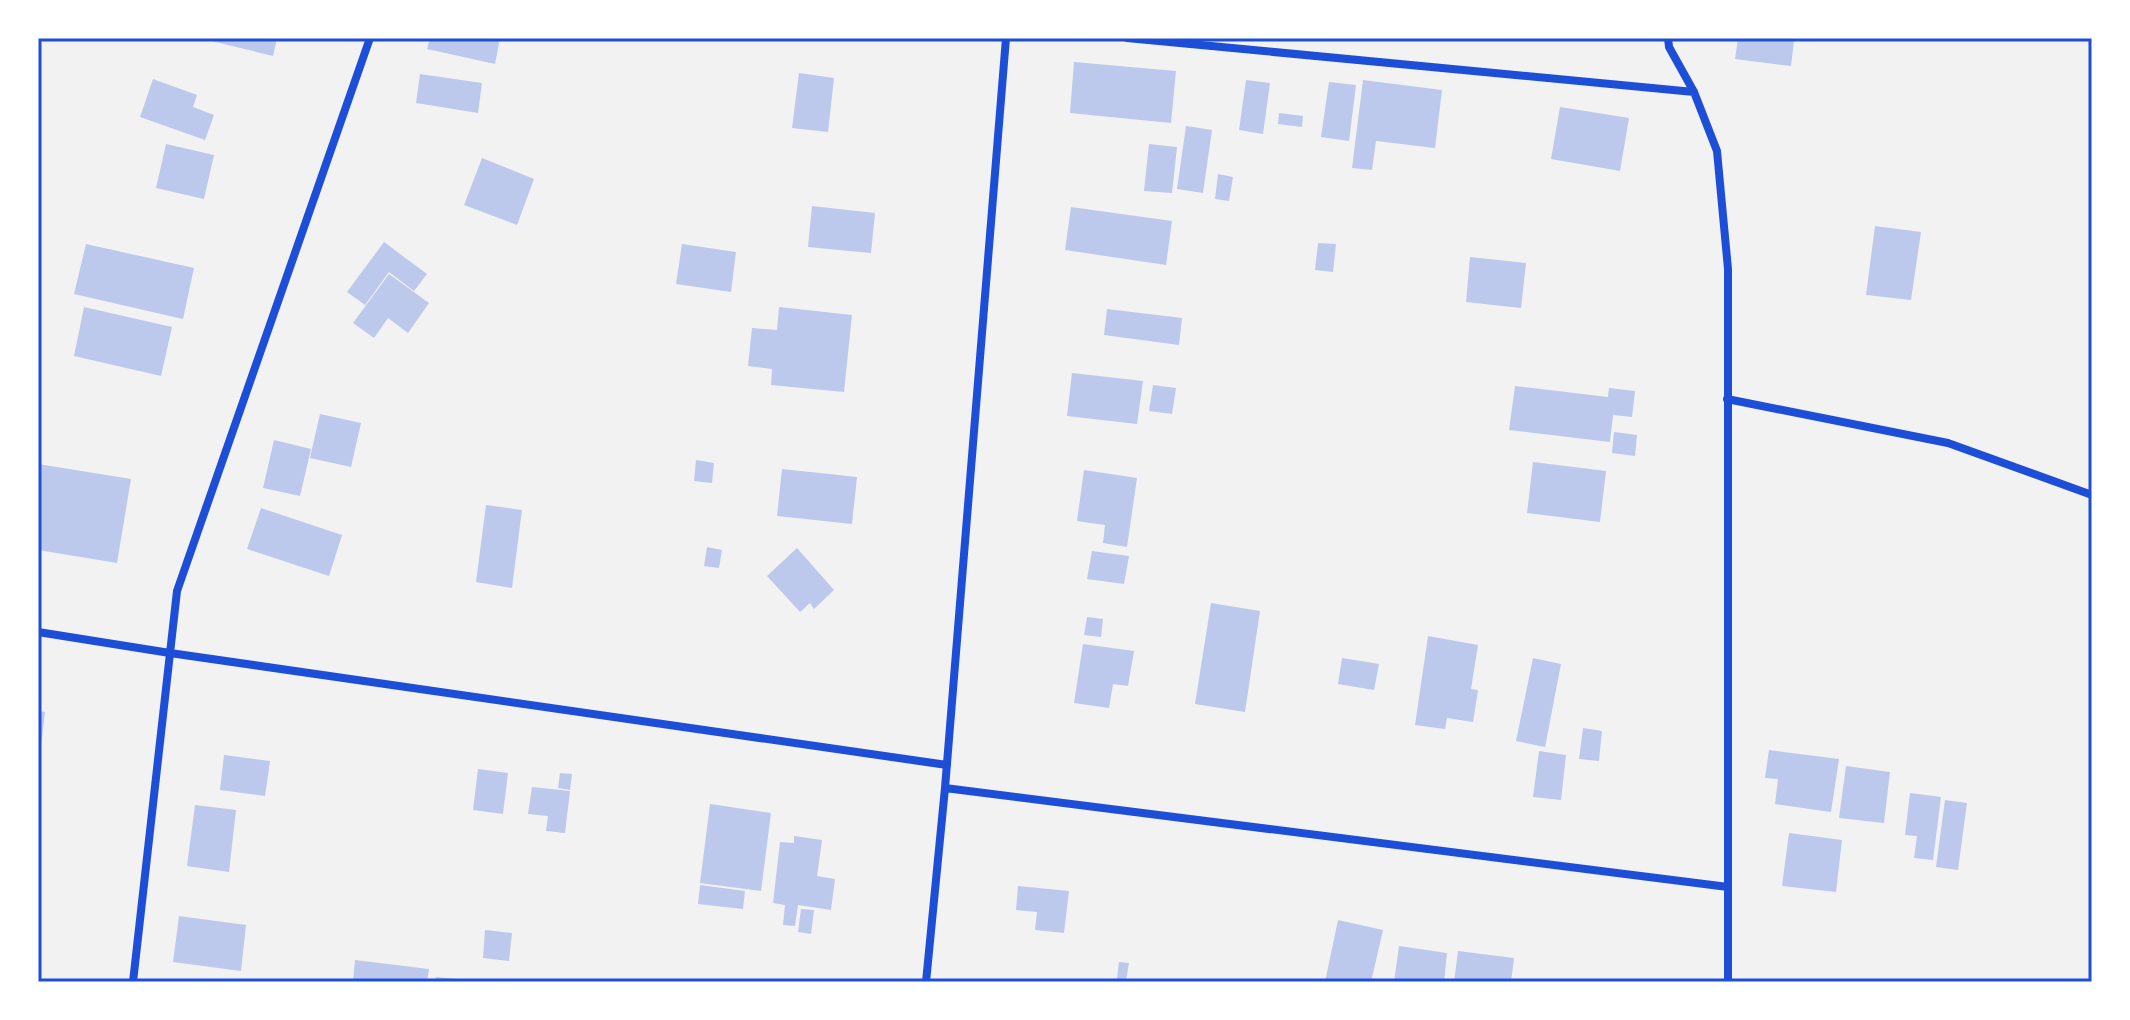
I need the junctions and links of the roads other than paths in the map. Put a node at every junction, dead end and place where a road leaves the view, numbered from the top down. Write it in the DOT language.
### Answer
graph roads {
  1 [pos="370,38"];
  2 [pos="1006,38"];
  3 [pos="1127,38"];
  4 [pos="1668,38"];
  5 [pos="1694,92"];
  6 [pos="1727,399"];
  7 [pos="2092,495"];
  8 [pos="38,632"];
  9 [pos="170,653"];
  10 [pos="947,765"];
  11 [pos="945,788"];
  12 [pos="1728,887"];
  13 [pos="133,982"];
  14 [pos="926,982"];
  15 [pos="1728,982"];
  1 -- 9 [label="street"];
  2 -- 10 [label="street"];
  3 -- 5 [label="street"];
  4 -- 5 [label="street"];
  5 -- 6 [label="street"];
  6 -- 7 [label="street"];
  6 -- 12 [label="street"];
  8 -- 9 [label="street"];
  9 -- 10 [label="street"];
  9 -- 13 [label="street"];
  10 -- 11 [label="street"];
  11 -- 12 [label="street"];
  11 -- 14 [label="street"];
  12 -- 15 [label="street"];
}
